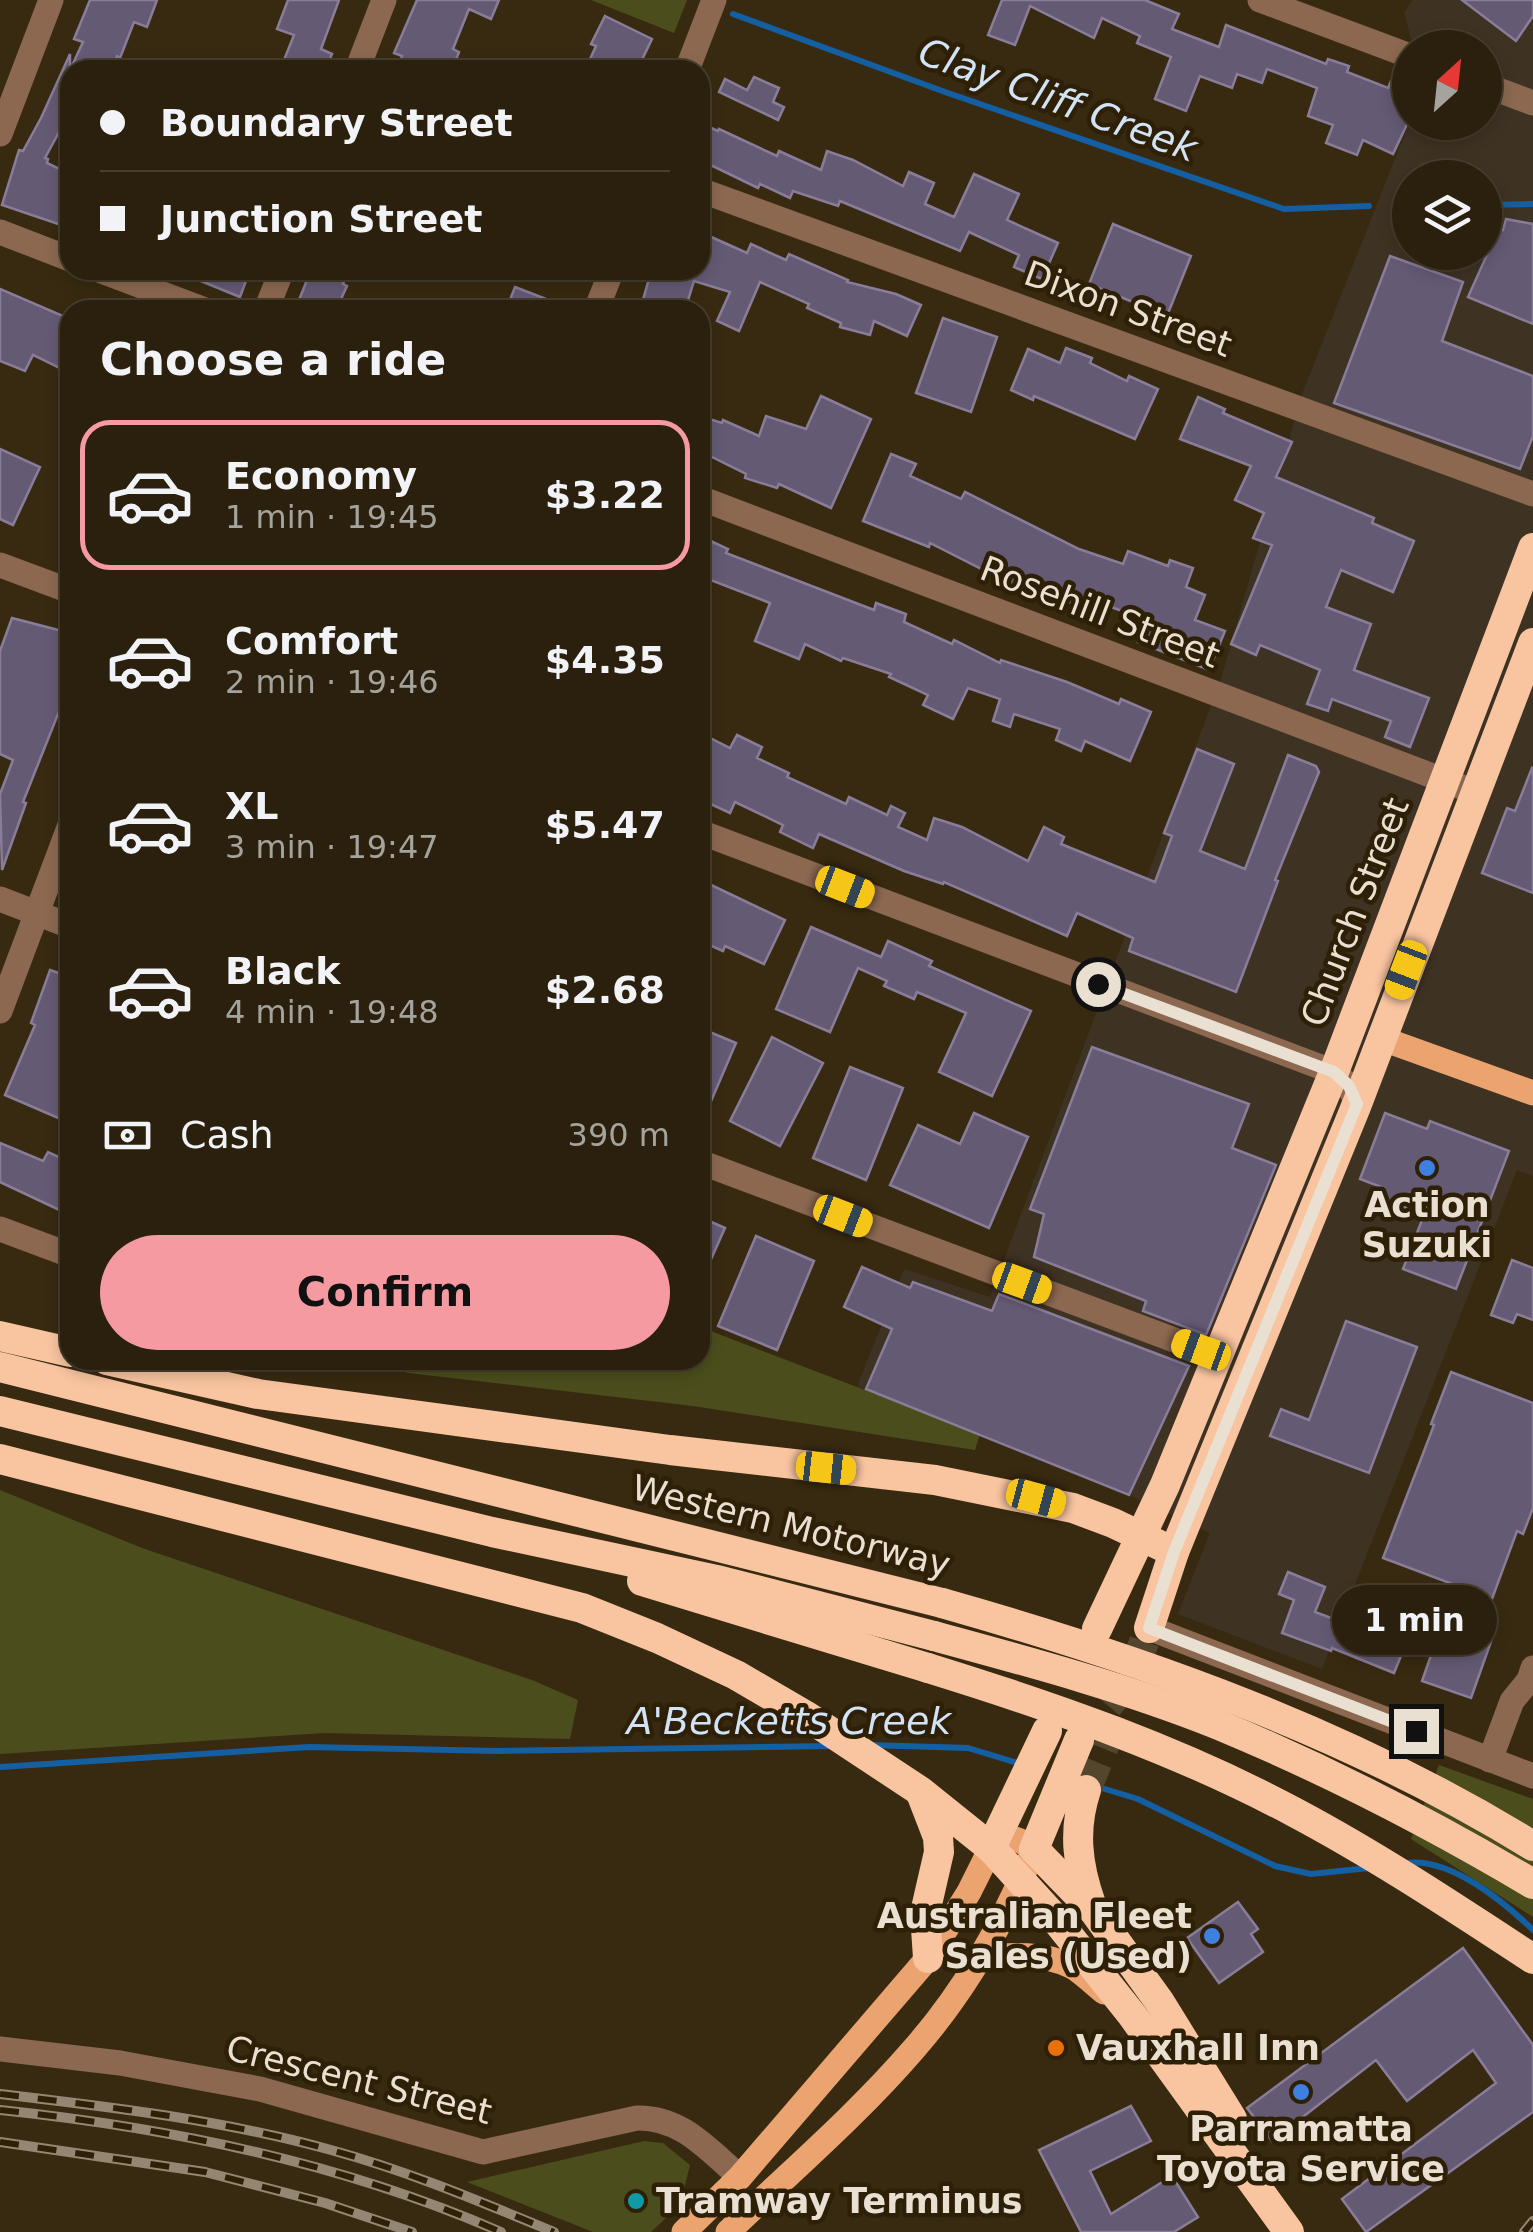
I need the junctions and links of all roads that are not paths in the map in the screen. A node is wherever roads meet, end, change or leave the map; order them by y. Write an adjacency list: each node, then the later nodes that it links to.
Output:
1 (51, 0): 10 (street)
2 (384, 0): 6 (street)
3 (714, 0): 7 (street)
4 (1260, 0): 5 (street)
5 (1392, 49)
6 (362, 60)
7 (691, 60)
8 (1502, 90): 9 (street)
9 (1533, 102)
10 (0, 134)
11 (710, 194): 16 (street, Dixon Street)
12 (0, 232): 13 (street)
13 (60, 255)
14 (126, 280): 15 (street)
15 (178, 300)
16 (1533, 494)
17 (710, 502): 22 (street, Rosehill Street)
18 (1533, 548): 22 (highway, Church Street)
19 (0, 565): 20 (street)
20 (60, 587)
21 (1533, 644): 23 (highway, Church Street)
22 (1445, 780): 23 (street, Rosehill Street); 30 (highway, Church Street)
23 (1475, 792): 31 (highway, Church Street)
24 (710, 836): 32 (street)
25 (60, 851): 27 (street)
26 (0, 899): 27 (street)
27 (36, 913): 28 (street); 29 (street)
28 (60, 922)
29 (0, 1012)
30 (1349, 1035): 31 (street); 32 (highway, Church Street)
31 (1380, 1038): 33 (main road); 34 (highway, Church Street)
32 (1323, 1068): 34 (street); 40 (highway, Church Street)
33 (1533, 1094)
34 (1357, 1104): 47 (highway, Church Street)
35 (710, 1166): 40 (street)
36 (0, 1228): 37 (street)
37 (60, 1251)
38 (0, 1336): 39 (highway)
39 (60, 1350)
40 (1217, 1356): 46 (highway, Church Street)
41 (0, 1367): 59 (highway, Western Motorway, bridge)
42 (151, 1370): 46 (highway)
43 (0, 1411): 45 (highway, Western Motorway)
44 (0, 1459): 55 (highway)
45 (492, 1532): 61 (highway, Western Motorway, bridge); 65 (highway, Western Motorway, bridge)
46 (1143, 1536): 47 (highway); 49 (highway, Church Street)
47 (1174, 1552): 48 (highway, Church Street)
48 (1149, 1628): 53 (street)
49 (1097, 1629)
50 (1533, 1668): 53 (street)
51 (1047, 1731): 57 (highway)
52 (1079, 1740): 58 (highway)
53 (1490, 1760): 54 (street)
54 (1533, 1776)
55 (920, 1790): 57 (highway); 64 (highway)
56 (1086, 1790): 62 (highway)
57 (998, 1833): 58 (main road); 60 (highway); 64 (main road)
58 (1039, 1837): 60 (main road); 62 (highway)
59 (1533, 1846)
60 (1021, 1881): 63 (main road); 66 (highway)
61 (1533, 1884)
62 (1094, 1912): 73 (highway)
63 (979, 1957): 66 (main road); 68 (main road)
64 (928, 1958): 69 (main road)
65 (1533, 1959)
66 (1132, 2015): 72 (highway)
67 (0, 2049): 69 (street, Crescent Street)
68 (853, 2114): 69 (main road); 71 (main road)
69 (740, 2176): 70 (main road)
70 (684, 2232)
71 (728, 2232)
72 (1289, 2232)
73 (1312, 2232)

